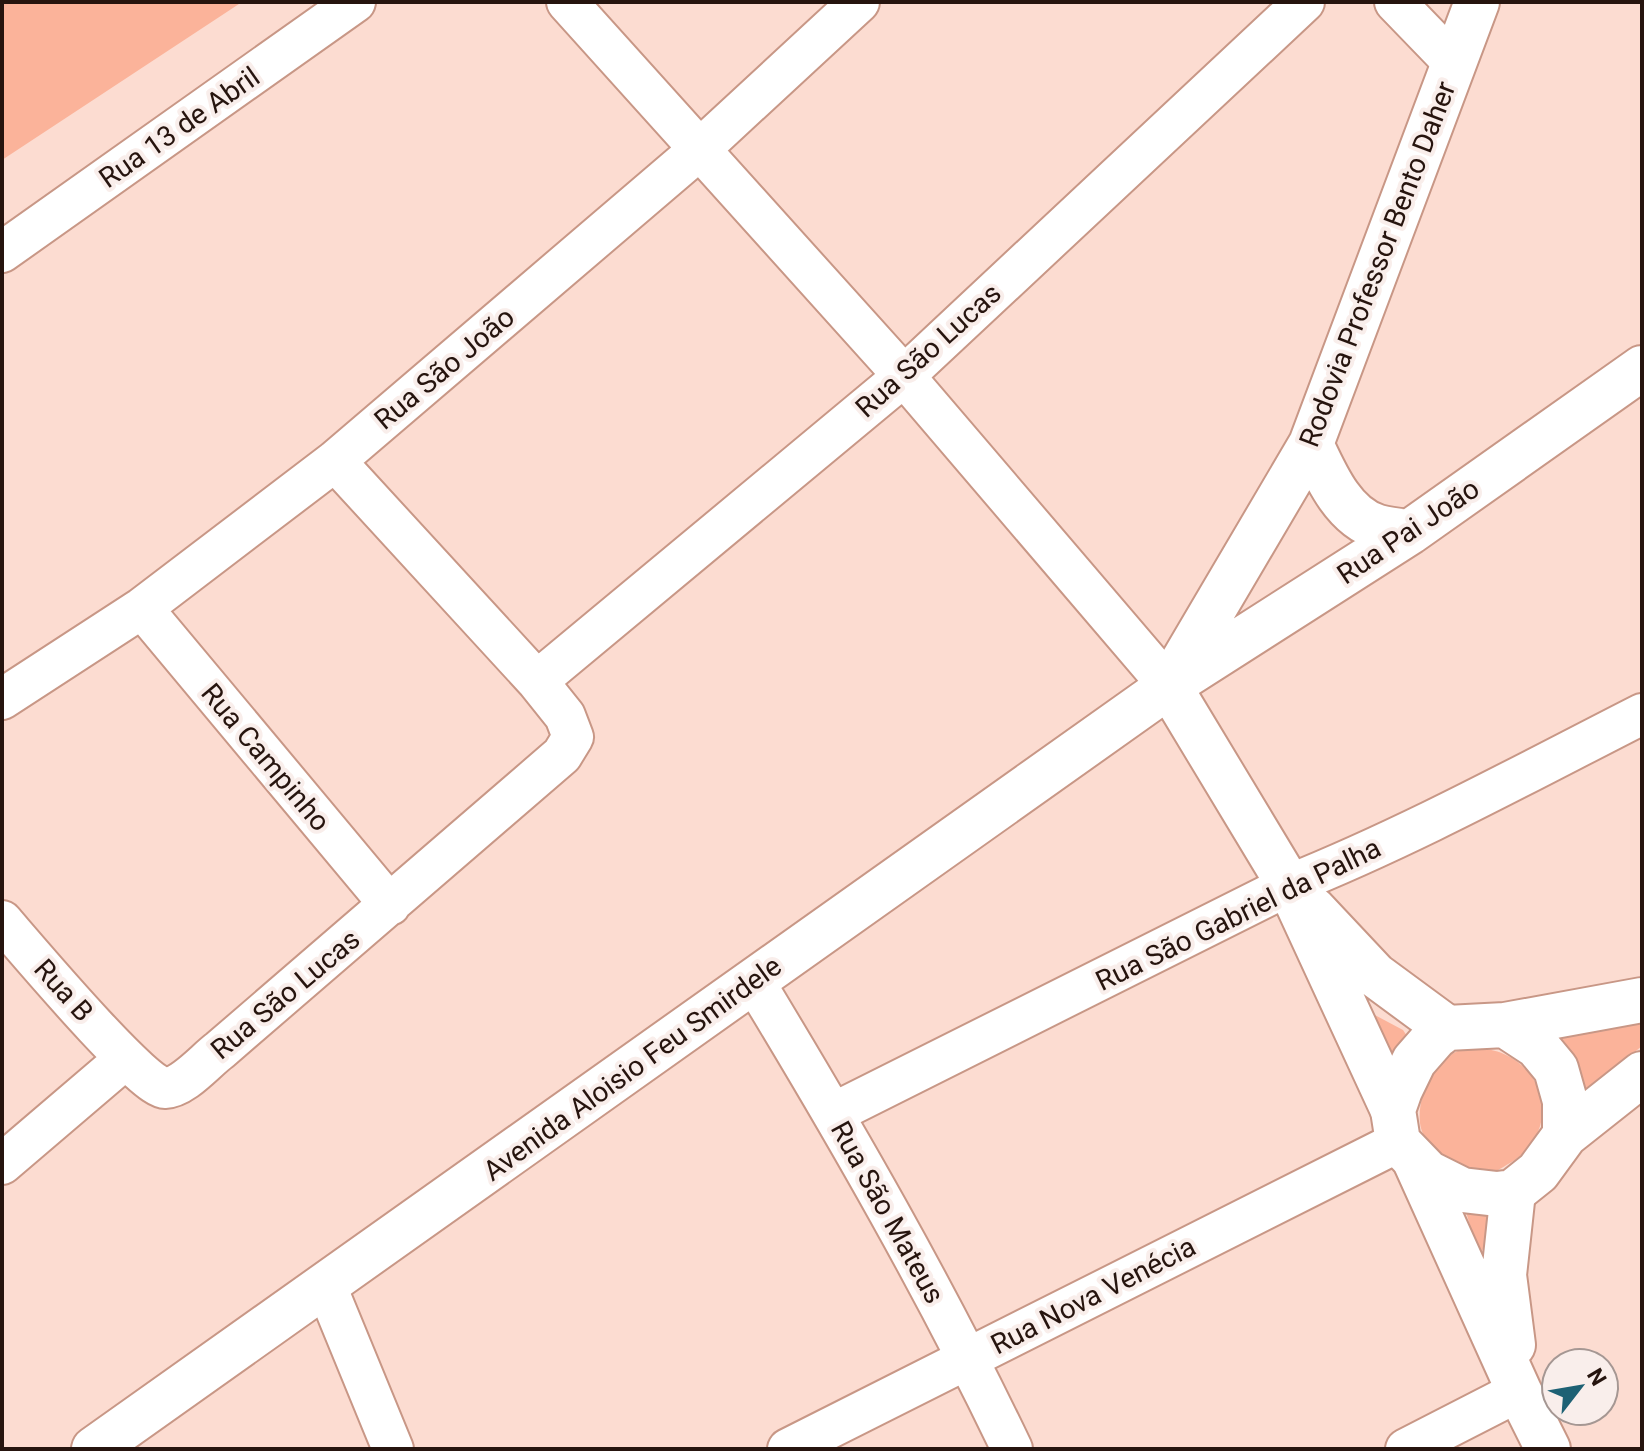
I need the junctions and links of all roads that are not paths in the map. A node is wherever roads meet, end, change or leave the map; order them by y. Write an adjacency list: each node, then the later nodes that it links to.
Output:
1 (355, 2): 9 (street, Rua 13 de Abril)
2 (567, 2): 8 (street)
3 (859, 2): 8 (street, Rua São João)
4 (1304, 2): 11 (street, Rua São Lucas)
5 (1395, 2): 7 (street)
6 (1477, 2): 7 (street, Rodovia Professor Bento Daher)
7 (1453, 62): 12 (street, Rodovia Professor Bento Daher)
8 (699, 150): 11 (street); 13 (street, Rua São João)
9 (2, 252)
10 (1642, 368): 14 (street, Rua Pai João)
11 (904, 376): 16 (street, Rua São Lucas); 17 (street)
12 (1311, 444): 14 (street); 17 (street, Rodovia Professor Bento Daher)
13 (335, 461): 15 (street, Rua São João); 16 (street)
14 (1410, 532): 17 (street, Rua Pai João)
15 (142, 608): 18 (street, Rua São João); 21 (street, Rua Campinho)
16 (537, 681): 21 (street, Rua São Lucas)
17 (1169, 686): 20 (street); 23 (street, Avenida Aloisio Feu Smirdele)
18 (2, 699)
19 (1642, 714): 20 (street, Rua São Gabriel da Palha)
20 (1289, 885): 26 (street); 29 (street, Rua São Gabriel da Palha); 31 (street)
21 (390, 905): 27 (street, Rua São Lucas)
22 (2, 921): 27 (street, Rua B)
23 (753, 980): 29 (street, Rua São Mateus); 34 (street, Avenida Aloisio Feu Smirdele)
24 (1642, 1000): 25 (street)
25 (1505, 1025): 26 (street); 30 (street)
26 (1447, 1028): 31 (street)
27 (125, 1059): 32 (street)
28 (1642, 1074): 30 (street)
29 (834, 1113): 35 (street, Rua São Mateus)
30 (1565, 1135): 33 (street)
31 (1402, 1138): 33 (street); 35 (street, Rua Nova Venécia); 36 (street)
32 (2, 1164)
33 (1513, 1192): 36 (street)
34 (326, 1286): 37 (street, Avenida Aloisio Feu Smirdele); 38 (street)
35 (968, 1357): 39 (street, Rua Nova Venécia); 40 (street, Rua São Mateus)
36 (1519, 1391): 41 (street); 42 (street)
37 (94, 1449)
38 (393, 1449)
39 (788, 1449)
40 (1012, 1449)
41 (1406, 1449)
42 (1548, 1449)

